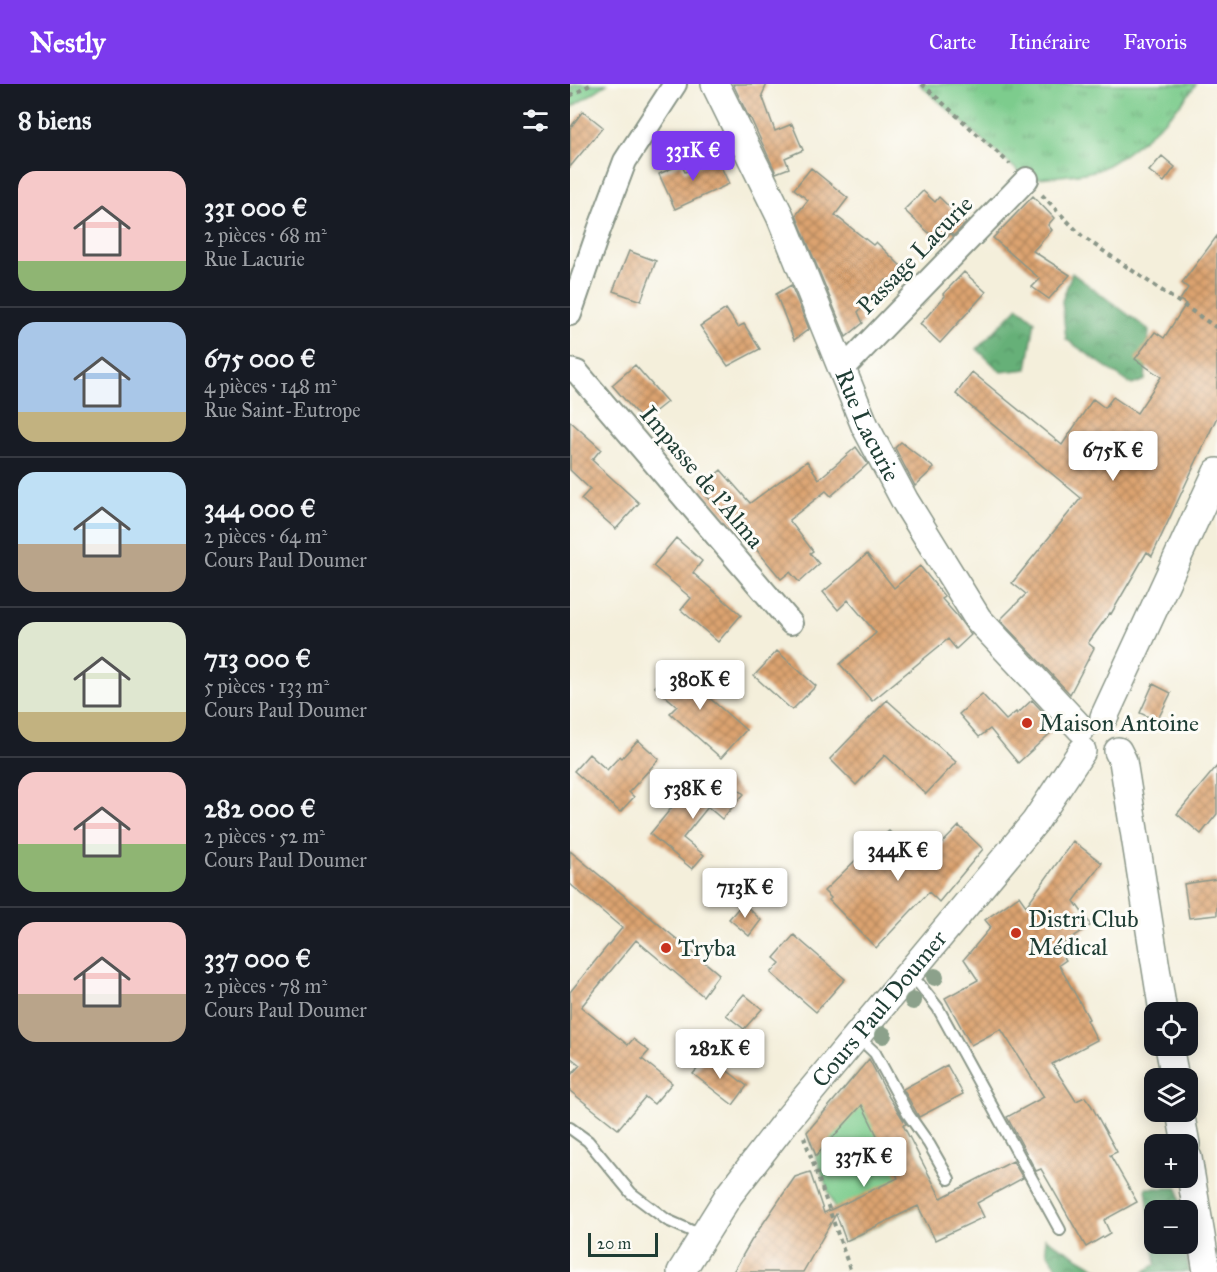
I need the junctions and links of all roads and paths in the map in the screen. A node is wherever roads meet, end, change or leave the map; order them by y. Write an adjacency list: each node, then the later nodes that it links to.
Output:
1 (592, 84): 5 (path)
2 (675, 84): 7 (street)
3 (715, 84): 9 (street, Rue Lacurie)
4 (922, 84): 6 (path)
5 (570, 96)
6 (1027, 179): 8 (path); 9 (street, Passage Lacurie)
7 (570, 314)
8 (1217, 328)
9 (843, 369): 13 (street, Rue Lacurie)
10 (570, 370): 12 (street, Impasse de l'Alma)
11 (1217, 472): 13 (street, Cours Paul Doumer)
12 (791, 623)
13 (1089, 732): 14 (street); 14 (street); 15 (street, Cours Paul Doumer)
14 (1118, 751): 16 (street)
15 (908, 975): 17 (street, Cours Paul Doumer); 22 (lane)
16 (1162, 1002)
17 (857, 1036): 18 (street, Cours Paul Doumer); 20 (lane)
18 (795, 1111): 23 (street, Cours Paul Doumer); 25 (path)
19 (570, 1128): 23 (lane)
20 (949, 1179)
21 (1193, 1188): 26 (street)
22 (1060, 1230)
23 (703, 1236): 24 (street, Cours Paul Doumer)
24 (681, 1272)
25 (851, 1272)
26 (1207, 1272)

